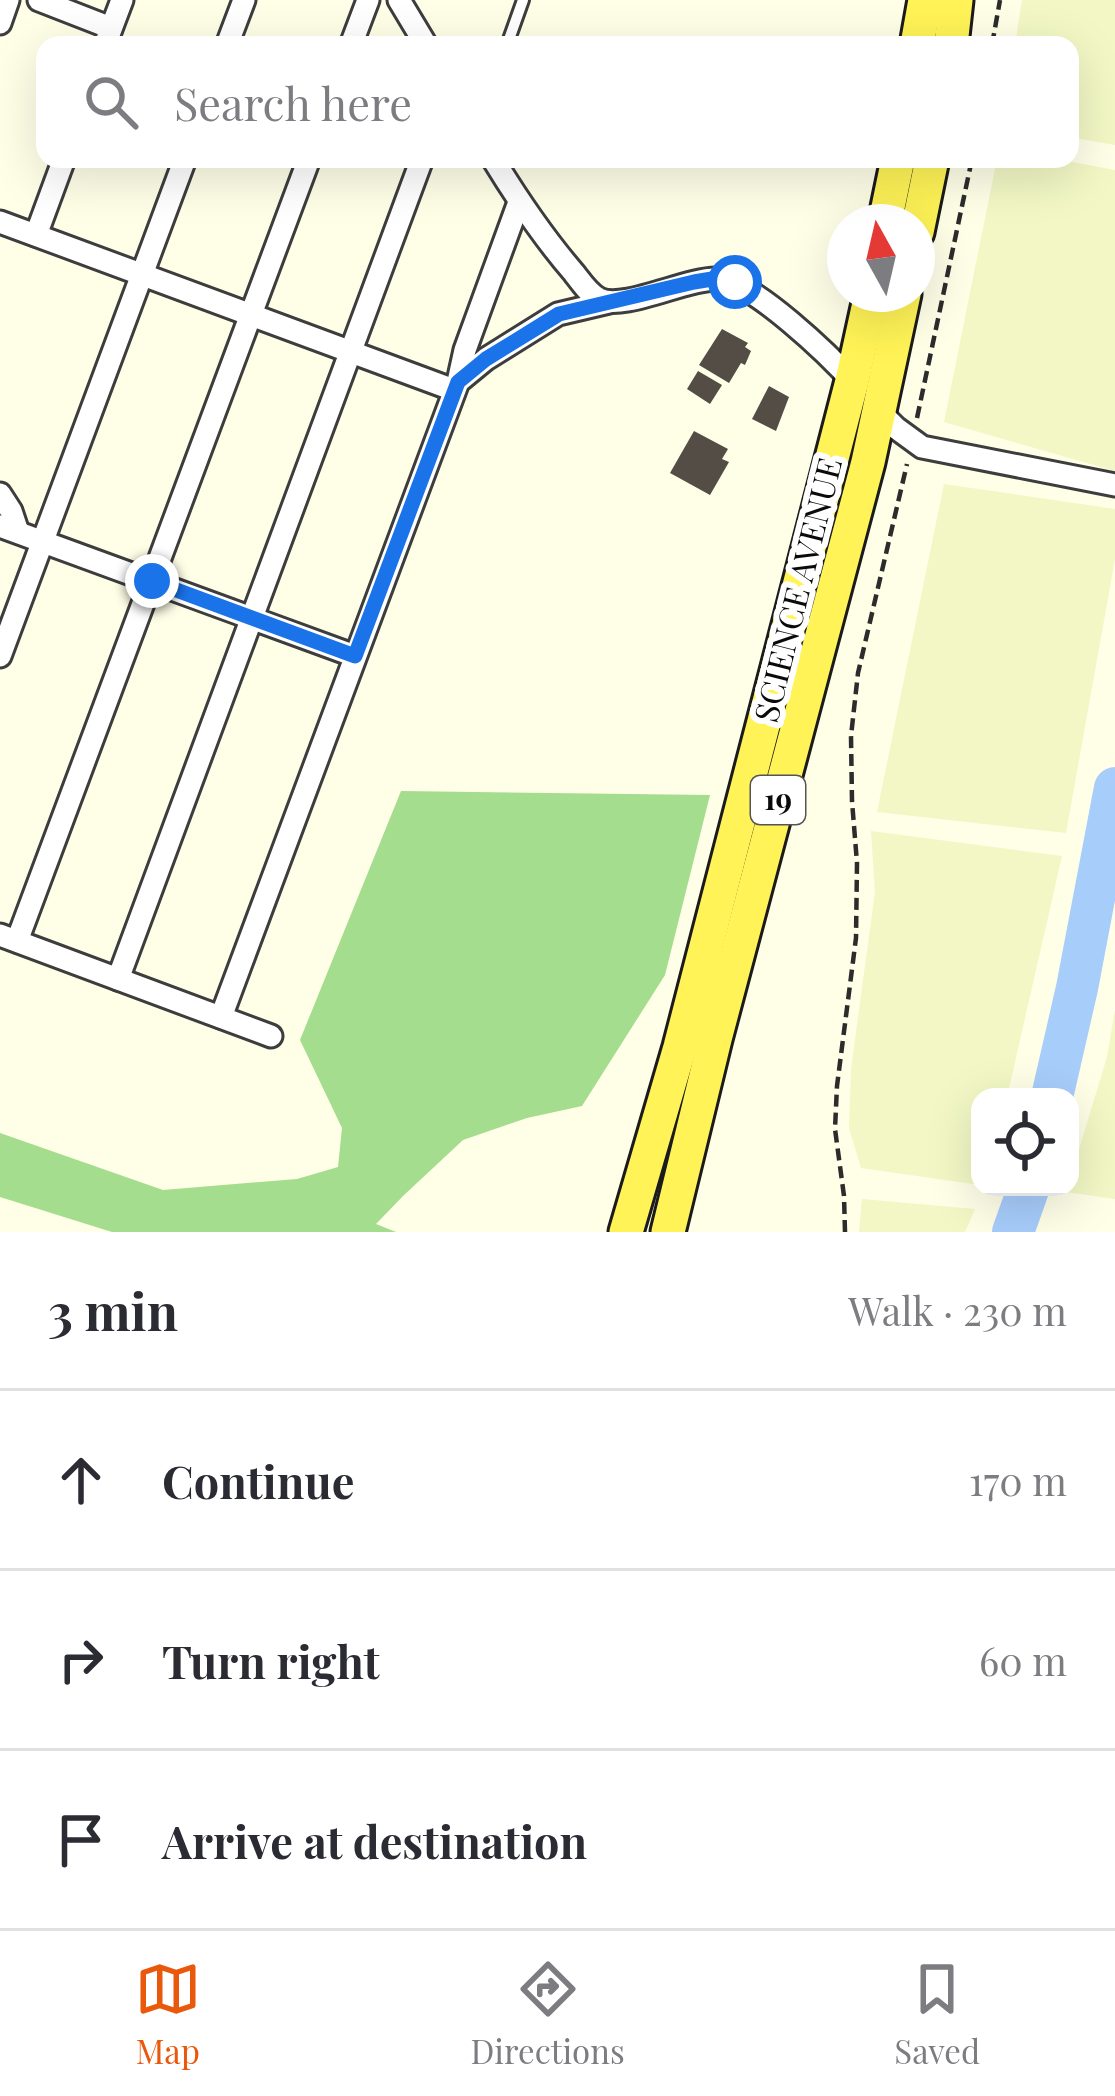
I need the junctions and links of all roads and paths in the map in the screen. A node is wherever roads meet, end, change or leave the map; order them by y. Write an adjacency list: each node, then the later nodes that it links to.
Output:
1 (8, 0): 11 (street)
2 (39, 0): 12 (street)
3 (122, 0): 12 (street)
4 (244, 0): 13 (street)
5 (368, 0): 14 (street)
6 (399, 0): 15 (street)
7 (523, 0): 16 (lane)
8 (925, 0): 17 (main road)
9 (956, 0): 18 (main road)
10 (1000, 0): 19 (path)
11 (0, 23)
12 (108, 36)
13 (230, 36)
14 (354, 36)
15 (421, 36)
16 (510, 36)
17 (919, 36)
18 (952, 36)
19 (994, 36)
20 (61, 168): 32 (street)
21 (182, 168): 33 (street)
22 (306, 168): 37 (street)
23 (419, 168): 38 (street)
24 (499, 168): 28 (street)
25 (896, 168): 29 (main road)
26 (930, 168): 30 (main road)
27 (970, 168): 42 (path)
28 (519, 202): 34 (street); 40 (street)
29 (889, 204)
30 (923, 204)
31 (0, 221): 32 (street)
32 (36, 235): 33 (street)
33 (142, 274): 37 (street); 46 (street)
34 (609, 302): 39 (street); 40 (street)
35 (867, 312): 39 (main road, SCIENCE AVENUE / 19)
36 (900, 312): 41 (main road, SCIENCE AVENUE / 19)
37 (251, 314): 38 (street); 47 (street)
38 (351, 351): 40 (street); 48 (street)
39 (852, 381): 41 (street); 55 (main road, SCIENCE AVENUE / 19)
40 (456, 386): 50 (street)
41 (880, 411): 42 (street); 56 (main road, SCIENCE AVENUE / 19)
42 (913, 441): 43 (street); 57 (path)
43 (1115, 485)
44 (0, 494): 45 (street)
45 (9, 529): 46 (street)
46 (43, 542): 47 (street); 49 (street)
47 (152, 581): 48 (street); 51 (street)
48 (252, 618): 50 (street); 52 (street)
49 (0, 656)
50 (355, 656): 53 (street)
51 (9, 938): 52 (street)
52 (118, 979): 53 (street)
53 (221, 1017): 54 (street)
54 (271, 1036)
55 (626, 1232)
56 (668, 1232)
57 (845, 1232)

